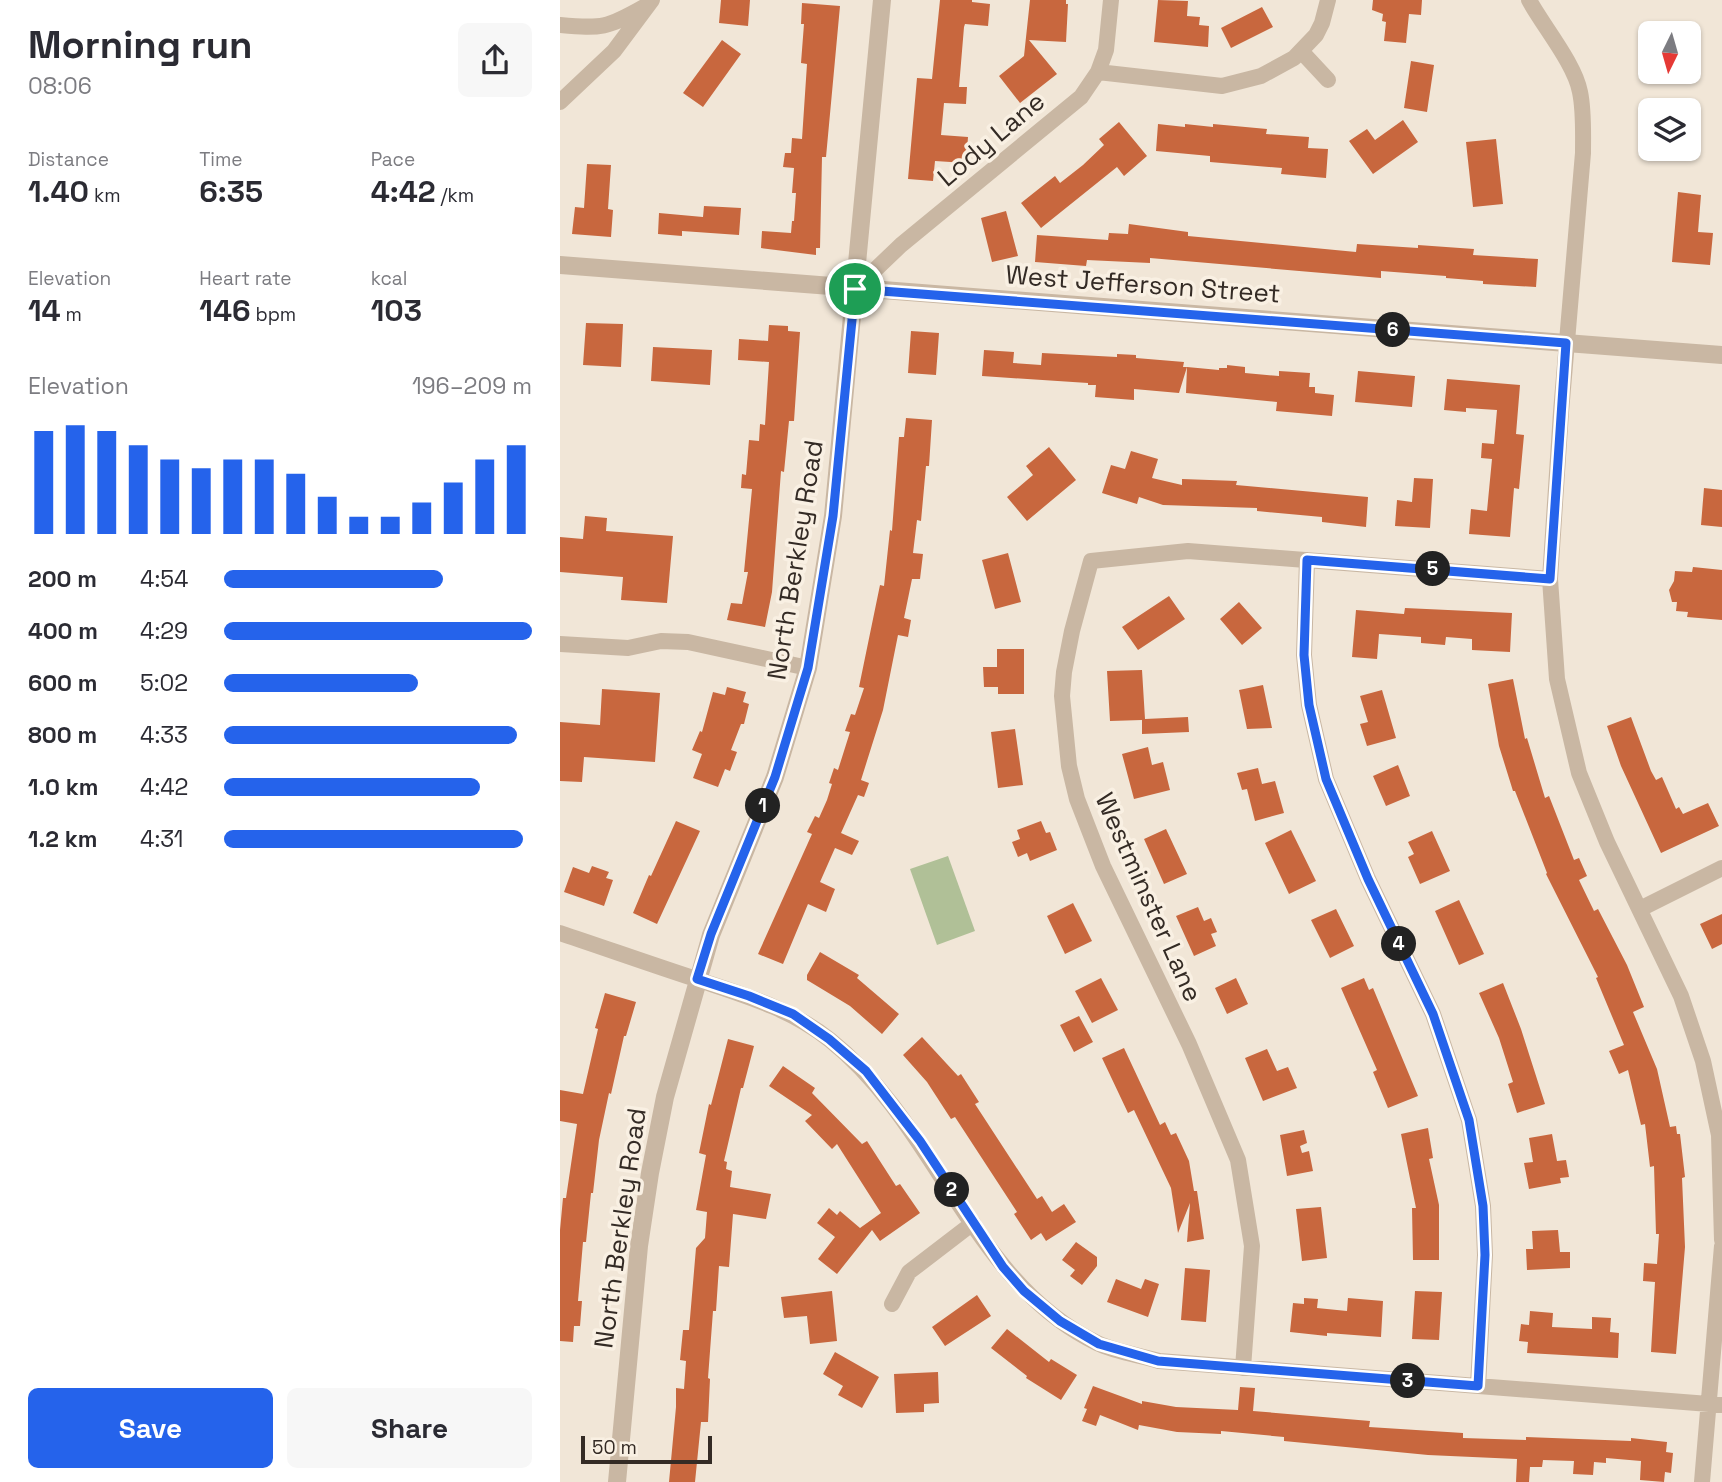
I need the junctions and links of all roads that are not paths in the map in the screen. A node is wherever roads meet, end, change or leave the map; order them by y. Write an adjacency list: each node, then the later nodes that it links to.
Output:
1 (882, 0): 12 (street, North Berkley Road)
2 (1111, 0): 8 (street, Lody Lane)
3 (1328, 0): 7 (street)
4 (1529, 0): 13 (street)
5 (651, 2): 6 (street); 10 (street)
6 (560, 25)
7 (1301, 51): 8 (street); 9 (street)
8 (1098, 72): 12 (street, Lody Lane)
9 (1328, 80)
10 (560, 102)
11 (560, 265): 12 (street, West Jefferson Street)
12 (855, 289): 13 (street, West Jefferson Street); 18 (street, North Berkley Road)
13 (1566, 343): 14 (street, West Jefferson Street); 16 (street)
14 (1722, 355)
15 (1307, 560): 16 (street, Westminster Lane); 26 (street, Westminster Lane); 27 (street)
16 (1550, 579): 20 (street)
17 (560, 643): 18 (street)
18 (808, 668): 22 (street, North Berkley Road)
19 (1722, 868): 20 (street)
20 (1640, 909): 24 (street)
21 (560, 933): 22 (street)
22 (697, 979): 23 (street); 29 (street, North Berkley Road)
23 (973, 1223): 25 (street); 26 (street)
24 (1722, 1243): 28 (street)
25 (892, 1304)
26 (1243, 1368): 27 (street)
27 (1478, 1386): 28 (street)
28 (1715, 1405): 30 (street)
29 (617, 1482)
30 (1702, 1482)

